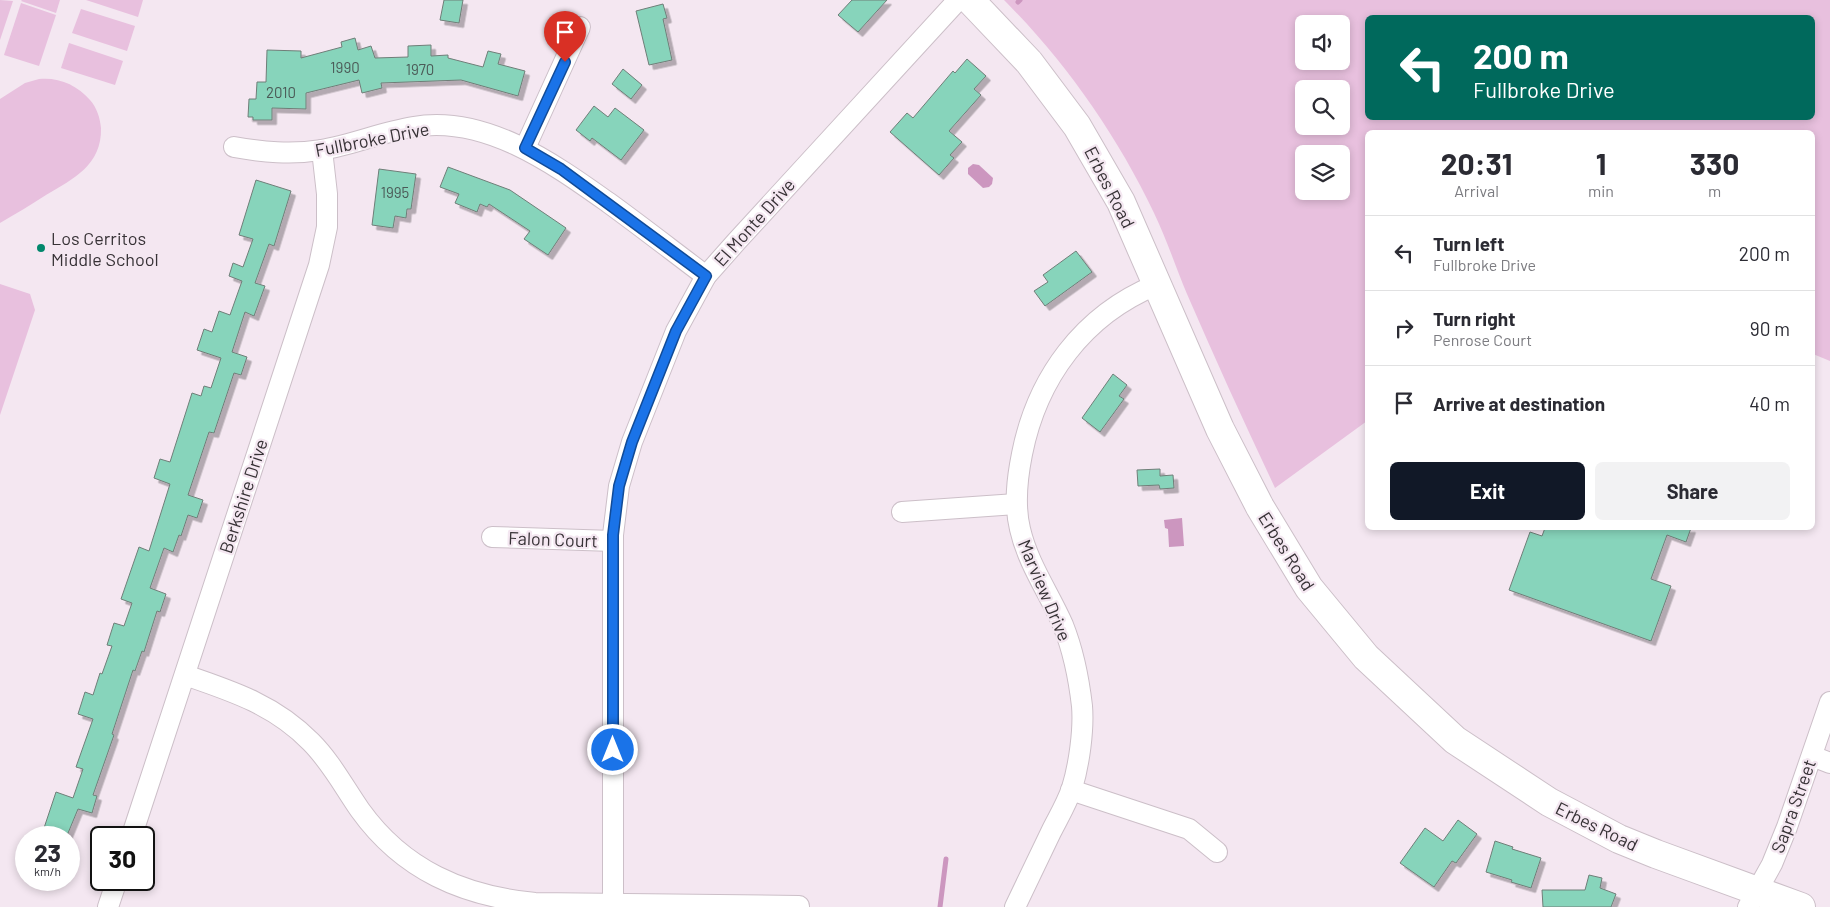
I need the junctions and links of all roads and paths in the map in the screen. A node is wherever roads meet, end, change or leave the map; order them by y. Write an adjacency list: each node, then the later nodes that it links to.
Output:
1 (958, 0): 7 (street, El Monte Drive)
2 (970, 0): 8 (main road, Erbes Road)
3 (580, 27): 5 (street)
4 (234, 147): 6 (street, Fullbroke Drive)
5 (525, 148): 6 (street, Fullbroke Drive); 7 (street, Fullbroke Drive)
6 (322, 150): 13 (street, Berkshire Drive)
7 (706, 276): 12 (street, El Monte Drive)
8 (1156, 285): 9 (street, Marview Drive); 20 (main road, Erbes Road)
9 (1016, 504): 10 (street); 16 (street, Marview Drive)
10 (902, 512)
11 (492, 536): 12 (street, Falon Court)
12 (613, 541): 21 (street, El Monte Drive)
13 (185, 675): 17 (street, Berkshire Drive); 21 (street)
14 (1830, 702): 15 (street, Sapra Street)
15 (1821, 759): 20 (street, Sapra Street)
16 (1071, 790): 18 (street); 24 (street, Marview Drive)
17 (135, 826)
18 (1217, 852)
19 (113, 891): 23 (street)
20 (1753, 899): 25 (main road, Erbes Road)
21 (613, 905): 22 (street)
22 (799, 906)
23 (108, 907)
24 (1015, 907)
25 (1801, 907)

